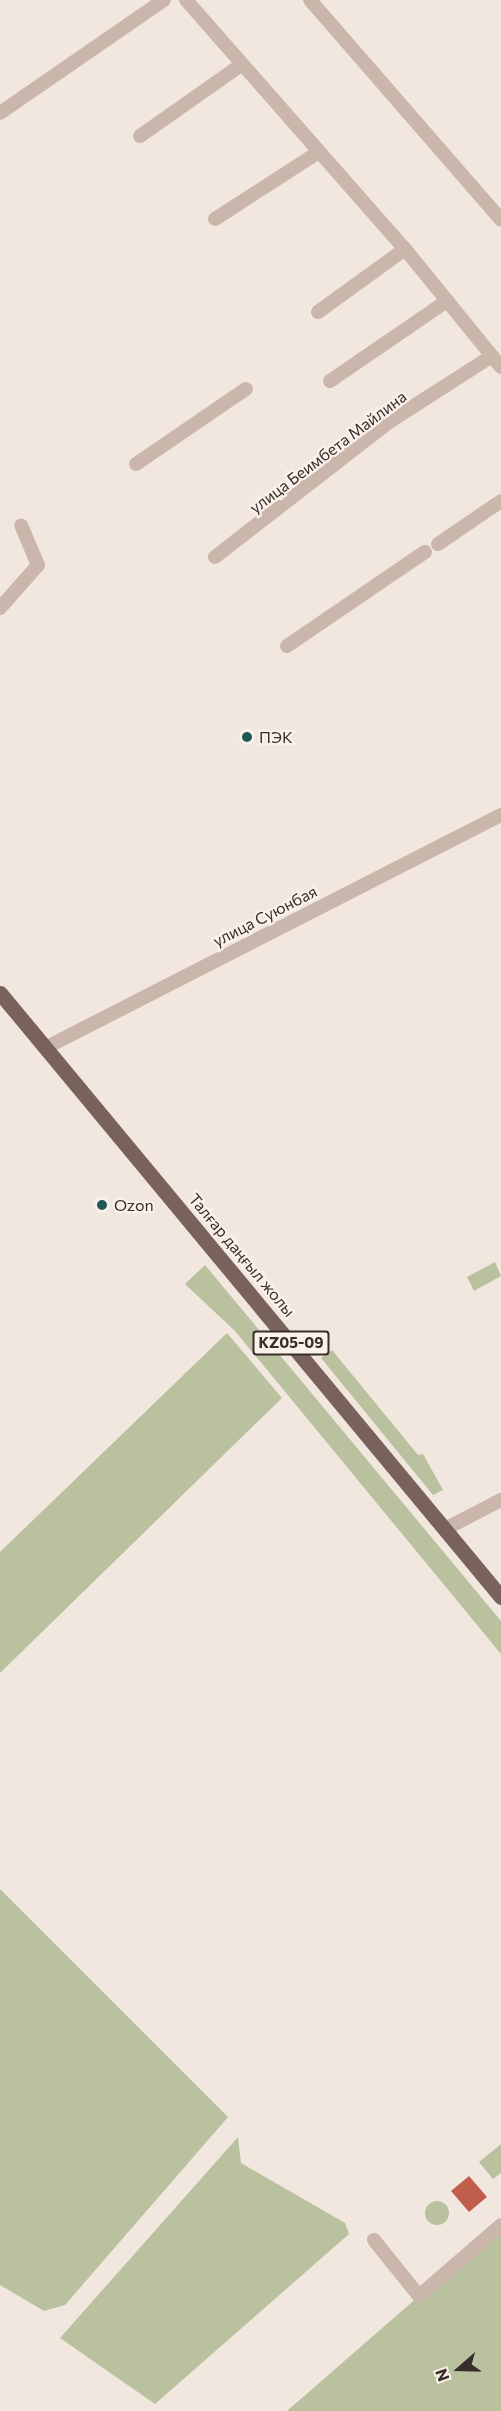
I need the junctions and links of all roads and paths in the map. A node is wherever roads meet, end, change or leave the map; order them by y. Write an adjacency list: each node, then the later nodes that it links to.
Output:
1 (164, 0): 5 (street)
2 (186, 0): 4 (street)
3 (310, 0): 9 (street)
4 (242, 65): 6 (street); 7 (street)
5 (0, 113)
6 (140, 136)
7 (317, 153): 8 (street); 10 (street)
8 (214, 219)
9 (501, 220)
10 (405, 249): 11 (street); 12 (street)
11 (447, 301): 13 (street); 14 (street)
12 (318, 312)
13 (497, 362): 21 (street, улица Беимбета Майлина)
14 (330, 381)
15 (246, 389): 16 (street)
16 (136, 464)
17 (501, 501): 19 (street)
18 (21, 525): 22 (street)
19 (438, 544)
20 (425, 552): 23 (street)
21 (216, 557)
22 (0, 608)
23 (287, 646)
24 (501, 815): 26 (street, улица Суюнбая)
25 (1, 996): 26 (main road, Талғар даңғыл жолы / KZ05-09)
26 (45, 1048): 28 (main road, Талғар даңғыл жолы / KZ05-09)
27 (501, 1500): 28 (street)
28 (445, 1529): 29 (main road, Талғар даңғыл жолы / KZ05-09)
29 (501, 1597)
30 (501, 2225): 31 (street)
31 (374, 2240)

